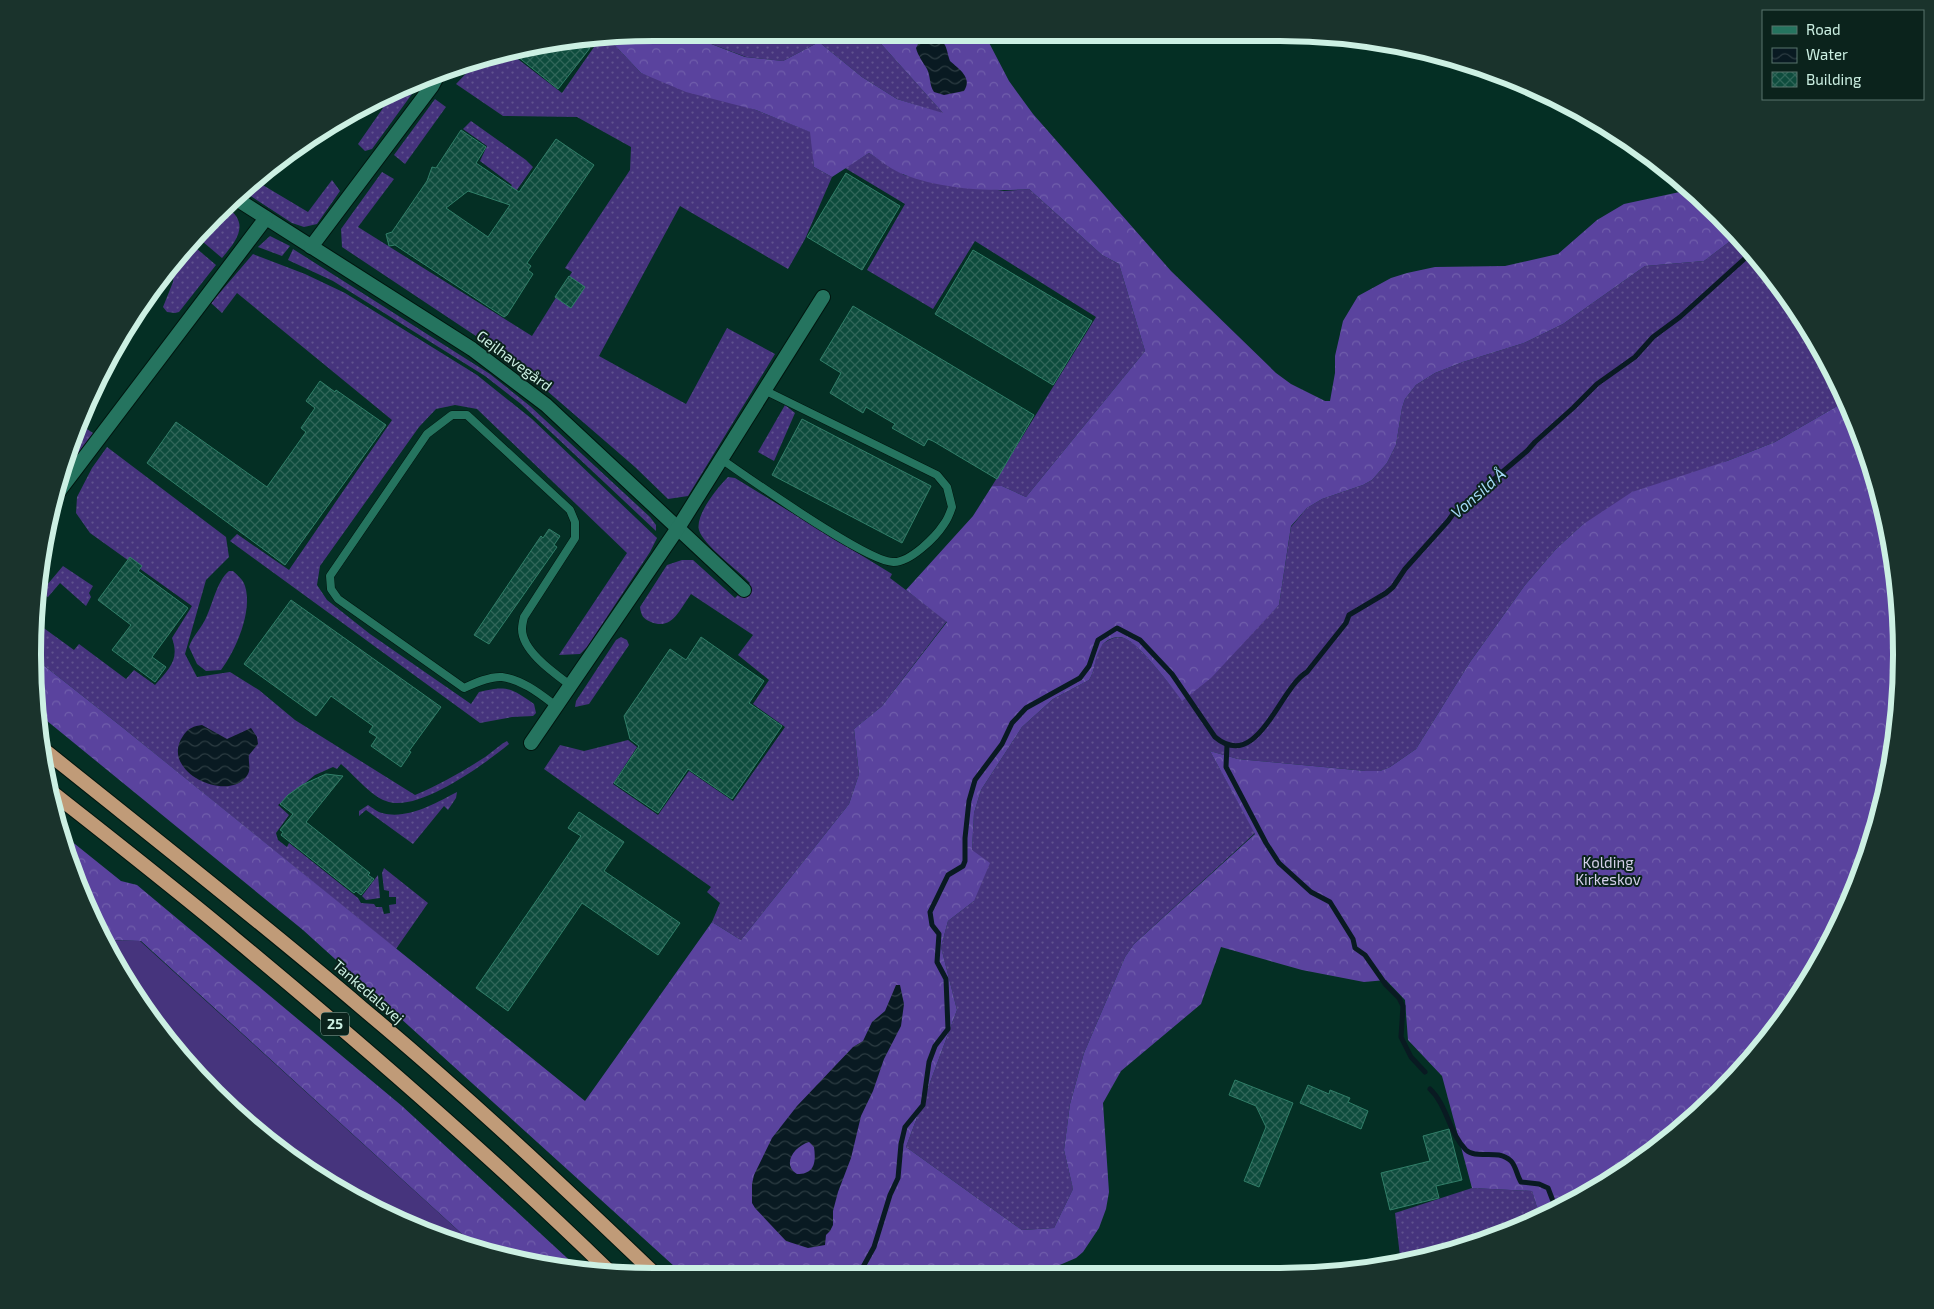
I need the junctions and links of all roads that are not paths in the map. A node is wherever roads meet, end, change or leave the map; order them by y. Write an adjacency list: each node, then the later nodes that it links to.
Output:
1 (434, 83): 4 (street)
2 (241, 202): 3 (street, Gejlhavegård)
3 (266, 218): 4 (street, Gejlhavegård); 8 (street)
4 (312, 247): 9 (street, Gejlhavegård)
5 (823, 298): 6 (street)
6 (764, 390): 7 (street); 7 (lane)
7 (721, 459): 9 (street)
8 (67, 481)
9 (678, 528): 10 (street, Gejlhavegård); 11 (street)
10 (744, 590)
11 (570, 685): 12 (street); 12 (lane)
12 (556, 706): 13 (street)
13 (531, 743)
14 (49, 754): 17 (highway, Tankedalsvej / 25)
15 (58, 797): 16 (highway, 25)
16 (603, 1265)
17 (648, 1268)

